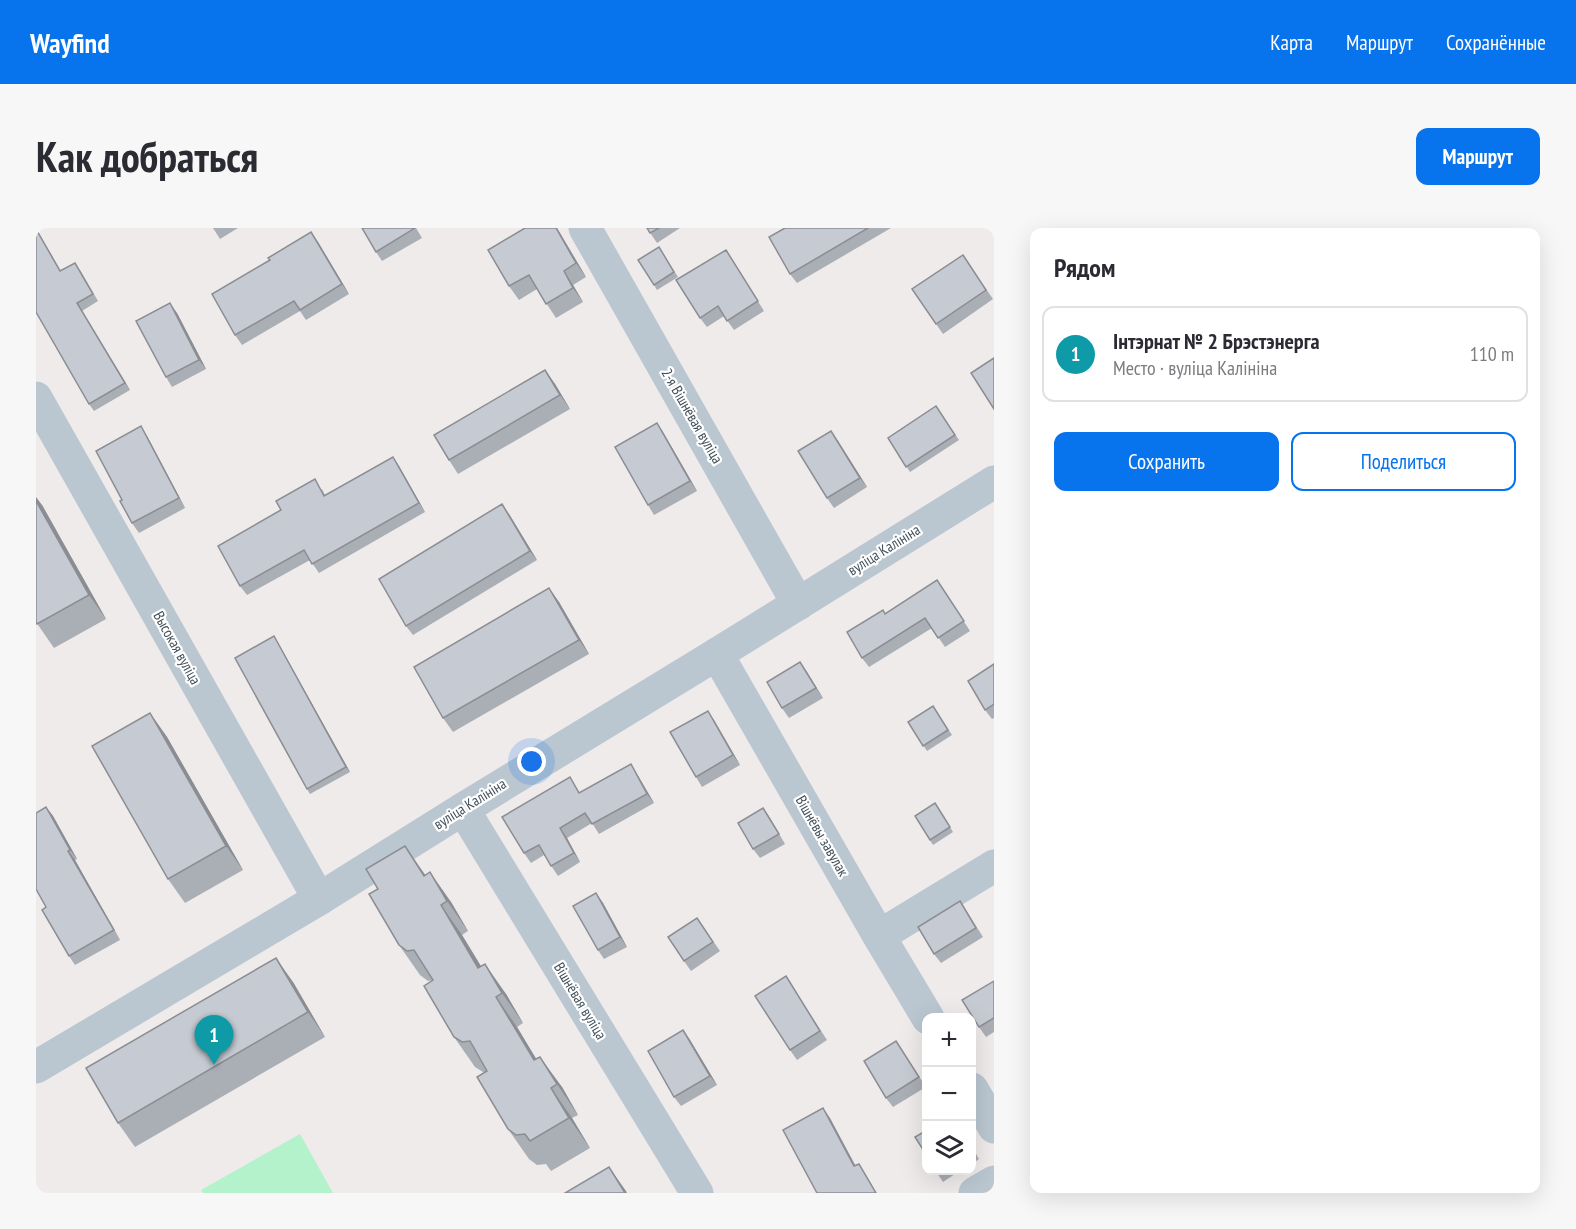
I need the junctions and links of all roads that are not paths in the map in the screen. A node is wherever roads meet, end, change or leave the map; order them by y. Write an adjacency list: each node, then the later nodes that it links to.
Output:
1 (585, 228): 4 (street, 2-я Вішнёвая вуліца)
2 (36, 398): 8 (street, Высокая вуліца)
3 (994, 482): 4 (street, вуліца Калініна)
4 (798, 603): 5 (street, вуліца Калініна)
5 (717, 654): 6 (street, вуліца Калініна); 9 (street, Вішнёвы завулак)
6 (463, 809): 8 (street, вуліца Калініна); 15 (street, Вішнёвая вуліца)
7 (994, 866): 9 (street)
8 (319, 899): 11 (street, вуліца Калініна)
9 (879, 936): 10 (street, Вішнёвы завулак)
10 (926, 1013)
11 (36, 1067)
12 (976, 1096): 13 (street)
13 (994, 1127)
14 (994, 1182): 16 (street)
15 (697, 1193)
16 (975, 1193)

